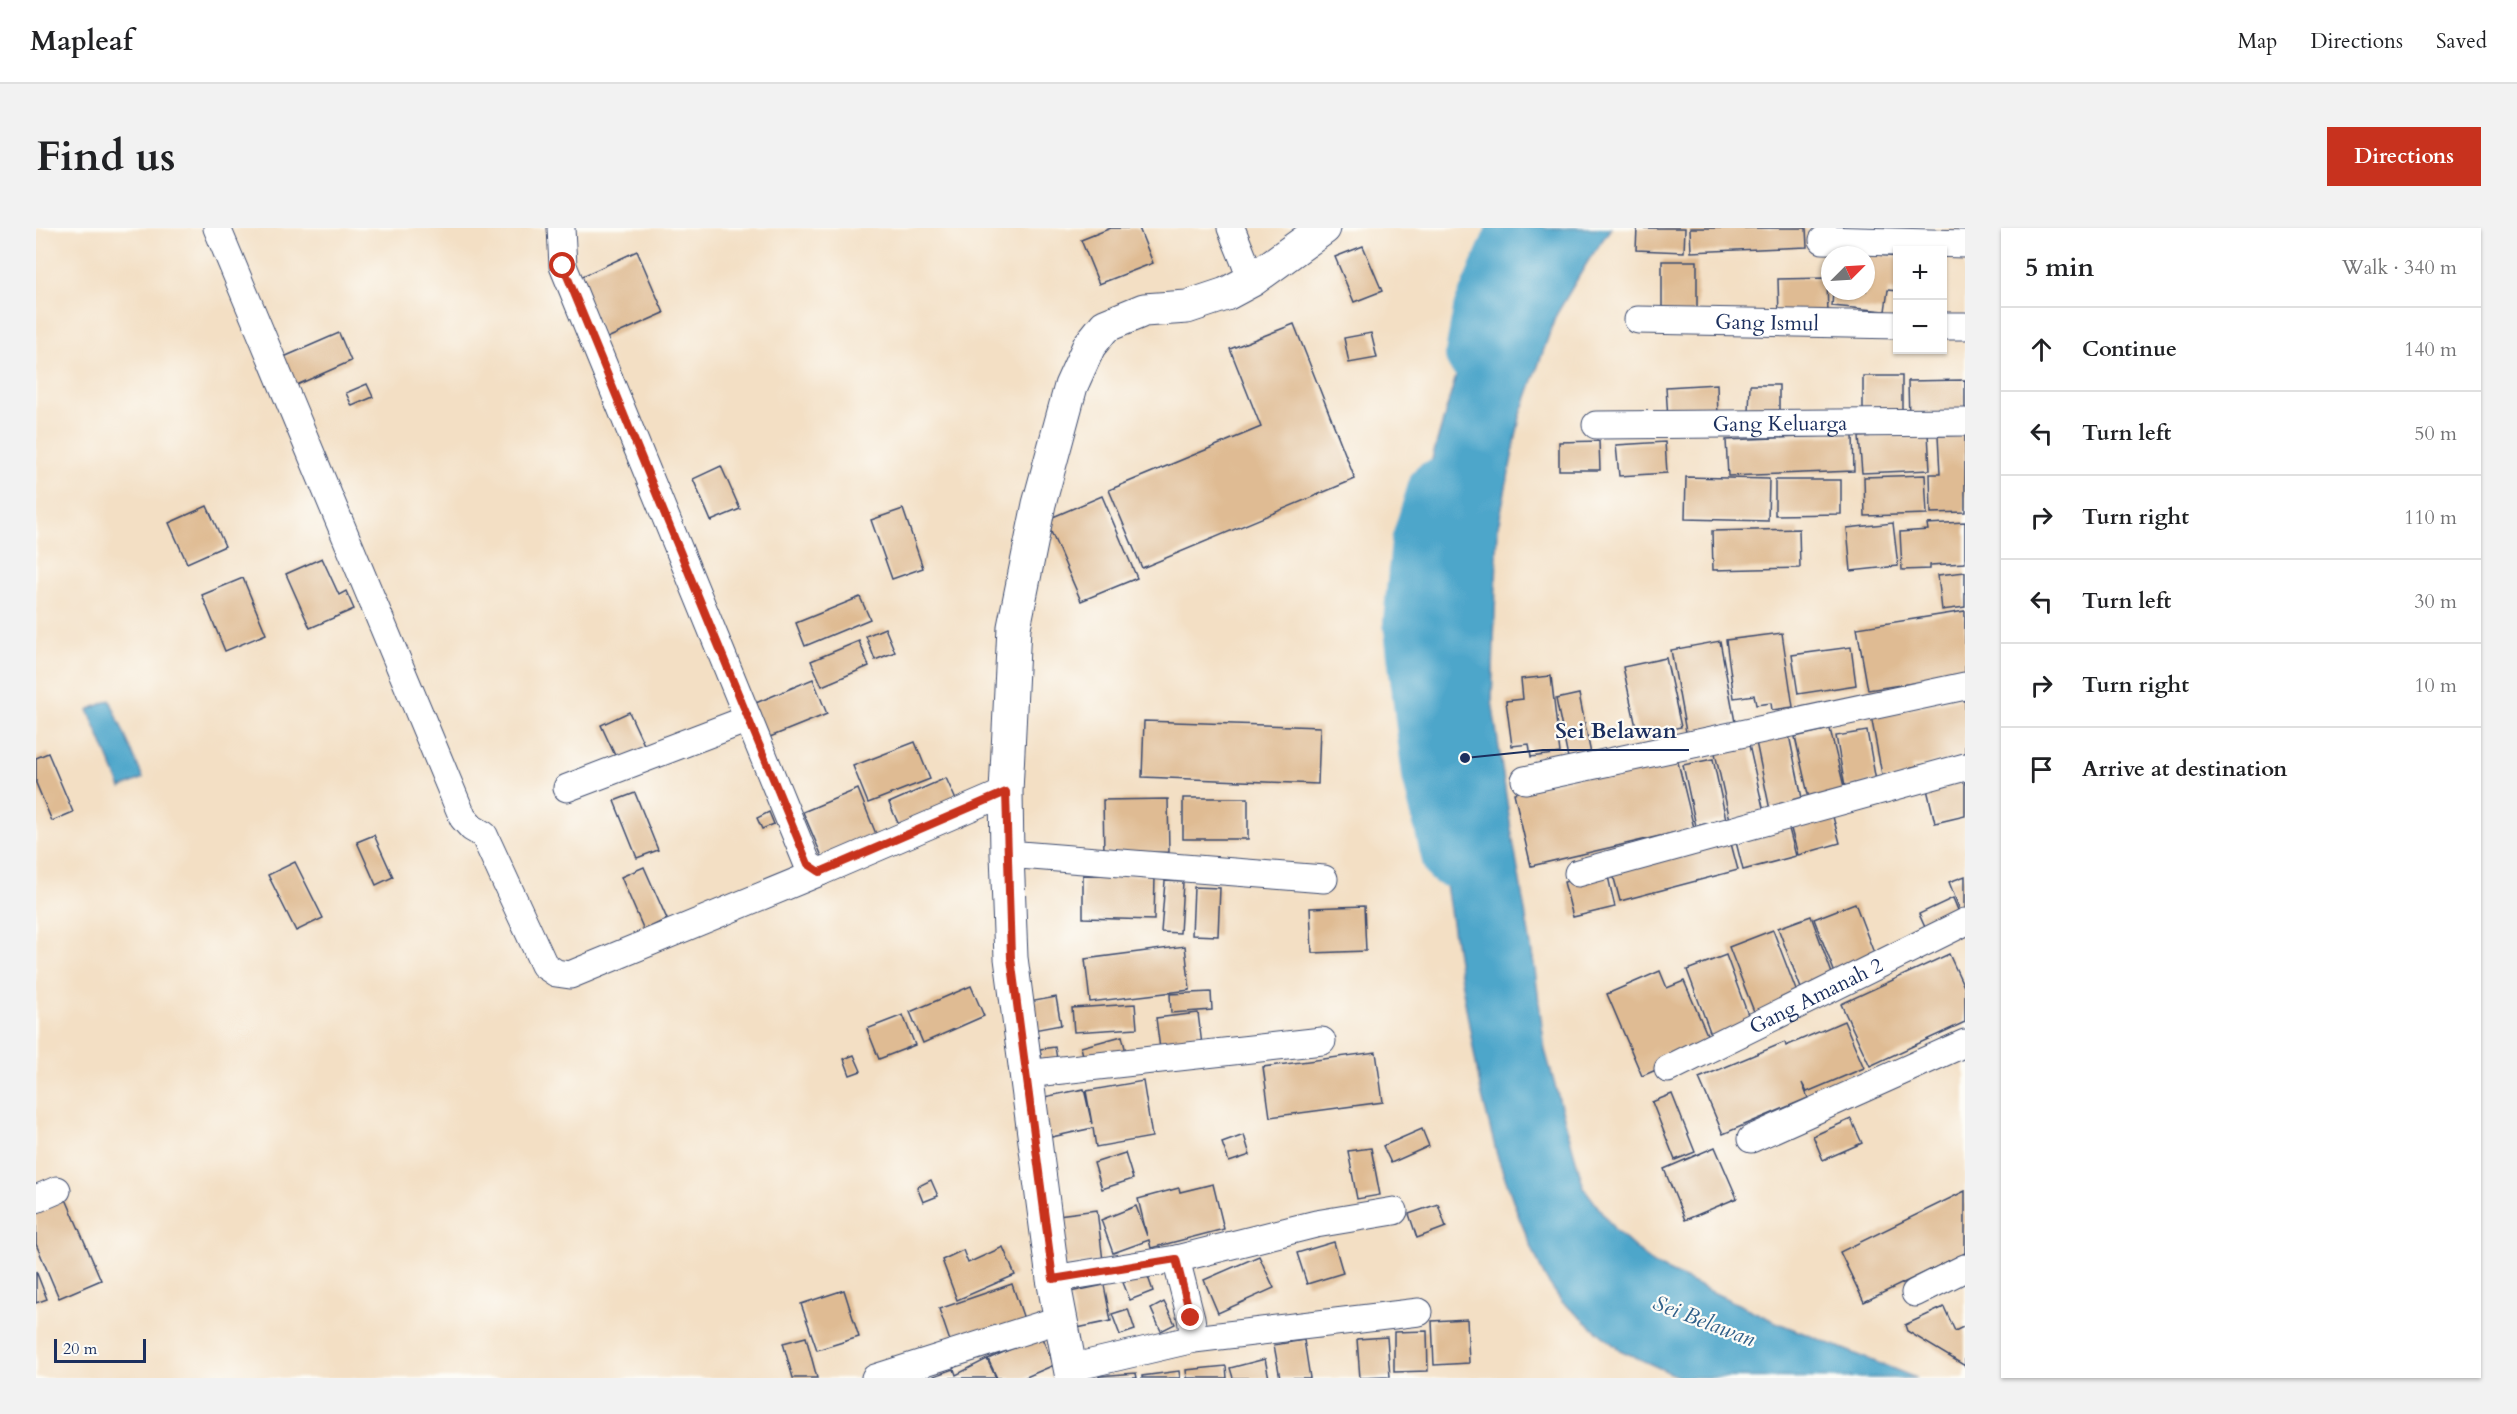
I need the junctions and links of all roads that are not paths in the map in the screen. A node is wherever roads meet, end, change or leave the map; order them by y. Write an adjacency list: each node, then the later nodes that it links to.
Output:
1 (217, 228): 21 (street)
2 (561, 228): 15 (street)
3 (1231, 228): 7 (street)
4 (1323, 228): 7 (street)
5 (1823, 240): 6 (street)
6 (1965, 244)
7 (1252, 280): 19 (street)
8 (1638, 320): 9 (street, Gang Ismul)
9 (1893, 325)
10 (1947, 326): 11 (street)
11 (1965, 326)
12 (1965, 422): 13 (street, Gang Keluarga)
13 (1596, 425)
14 (1965, 686): 17 (street)
15 (748, 719): 18 (street); 21 (street)
16 (1965, 767): 22 (street)
17 (1525, 780)
18 (567, 788)
19 (1006, 792): 20 (street); 21 (street)
20 (1007, 854): 23 (street); 28 (street)
21 (820, 872)
22 (1578, 873)
23 (1324, 879)
24 (1965, 922): 27 (street, Gang Amanah 2)
25 (1322, 1041): 28 (street)
26 (1965, 1043): 29 (street)
27 (1668, 1069)
28 (1026, 1074): 33 (street)
29 (1751, 1139)
30 (1394, 1211): 31 (street)
31 (1176, 1259): 33 (street); 37 (street)
32 (1965, 1268): 34 (street)
33 (1053, 1279): 36 (street)
34 (1915, 1293)
35 (1419, 1312): 37 (street)
36 (1061, 1319): 38 (street); 39 (street)
37 (1194, 1339): 38 (street)
38 (1071, 1373)
39 (875, 1378)

